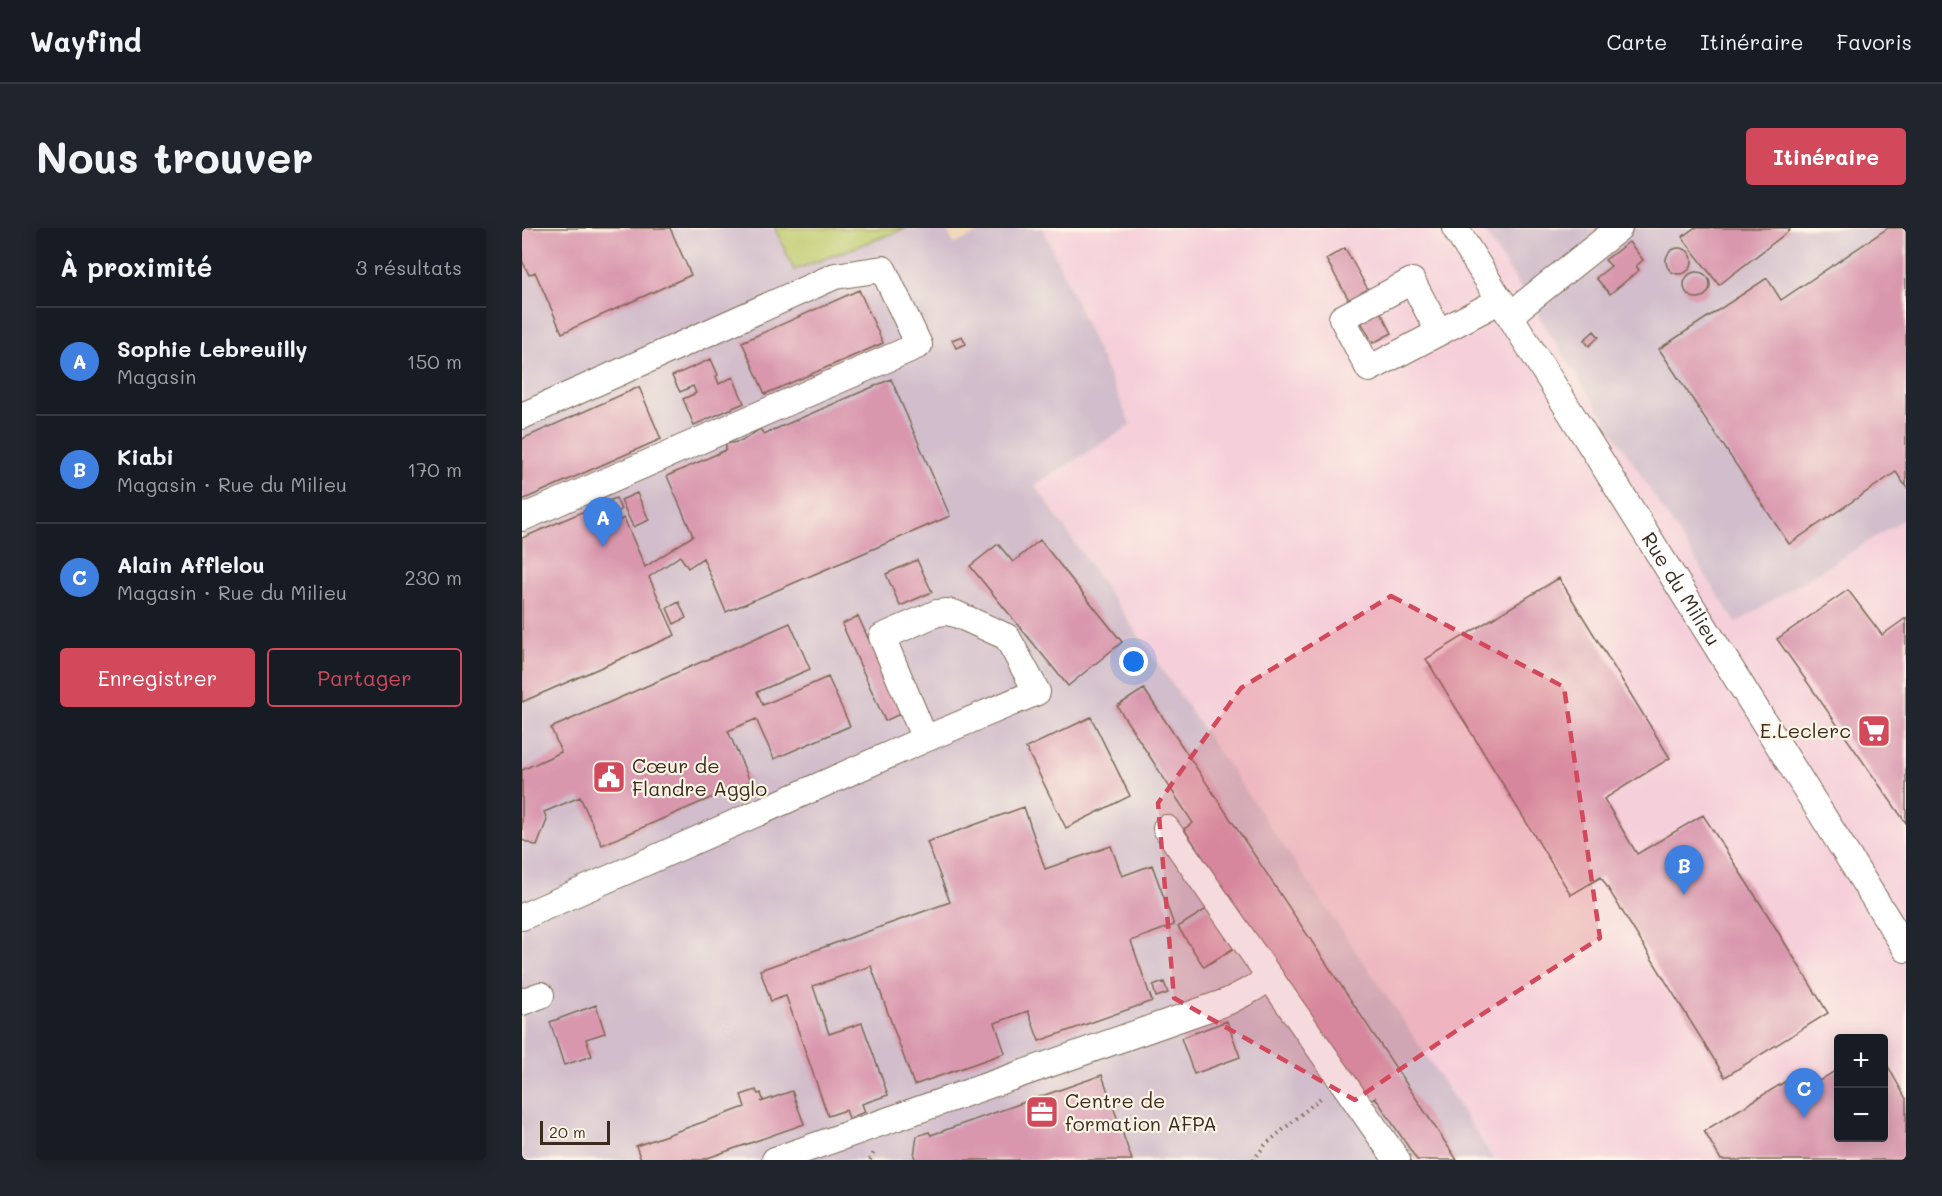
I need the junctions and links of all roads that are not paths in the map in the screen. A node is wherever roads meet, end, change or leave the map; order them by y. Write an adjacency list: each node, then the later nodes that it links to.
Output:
1 (1455, 228): 3 (street, Rue du Milieu)
2 (1619, 228): 3 (street)
3 (1505, 307): 4 (street); 10 (street, Rue du Milieu)
4 (1439, 332)
5 (522, 416): 6 (street)
6 (522, 518)
7 (925, 739): 7 (street); 9 (street)
8 (1166, 828): 11 (street)
9 (522, 917)
10 (1906, 950)
11 (1270, 977): 12 (street); 13 (street)
12 (775, 1160)
13 (1397, 1160)

